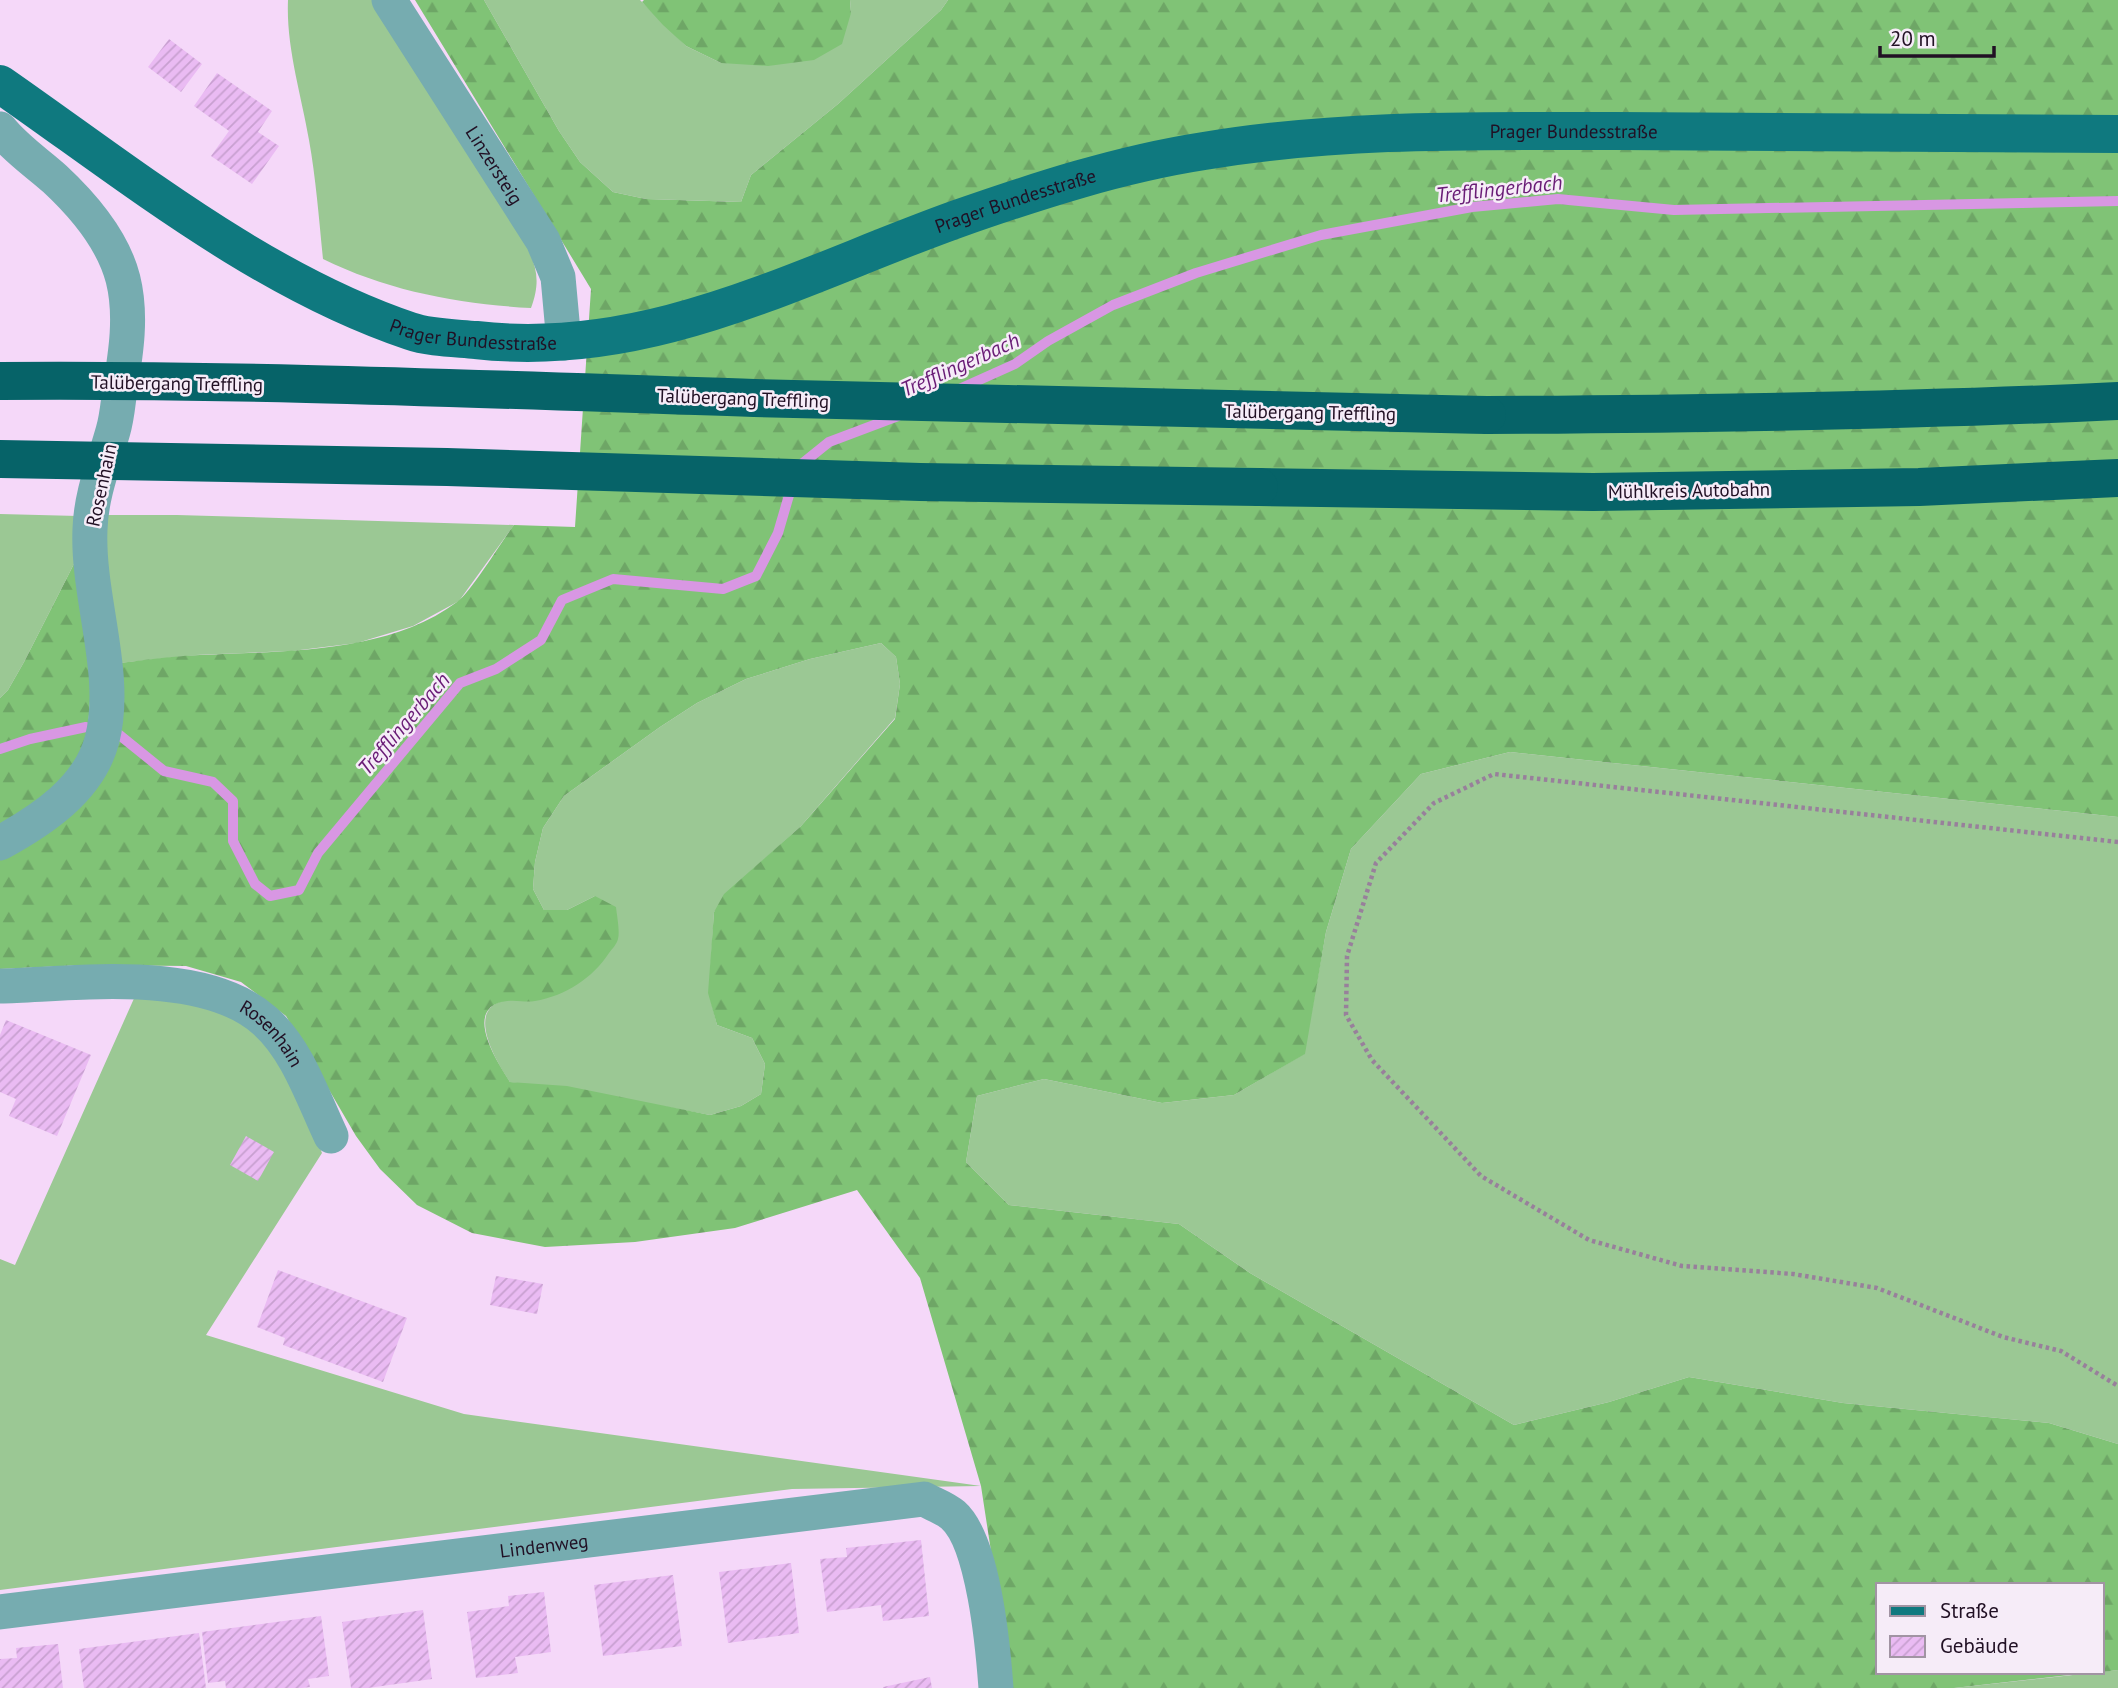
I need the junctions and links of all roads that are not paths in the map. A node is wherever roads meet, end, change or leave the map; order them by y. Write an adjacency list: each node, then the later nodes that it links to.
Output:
1 (389, 0): 5 (street, Linzersteig)
2 (0, 84): 5 (main road, Prager Bundesstraße)
3 (0, 130): 10 (street, Rosenhain)
4 (2118, 134): 5 (main road, Prager Bundesstraße)
5 (564, 343)
6 (0, 382): 7 (highway, Talübergang Treffling, bridge)
7 (2118, 401)
8 (0, 459): 9 (highway, Mühlkreis Autobahn, bridge)
9 (2118, 478)
10 (0, 843)
11 (0, 986): 12 (street, Rosenhain)
12 (331, 1136)
13 (0, 1612): 14 (street, Lindenweg)
14 (996, 1688)

